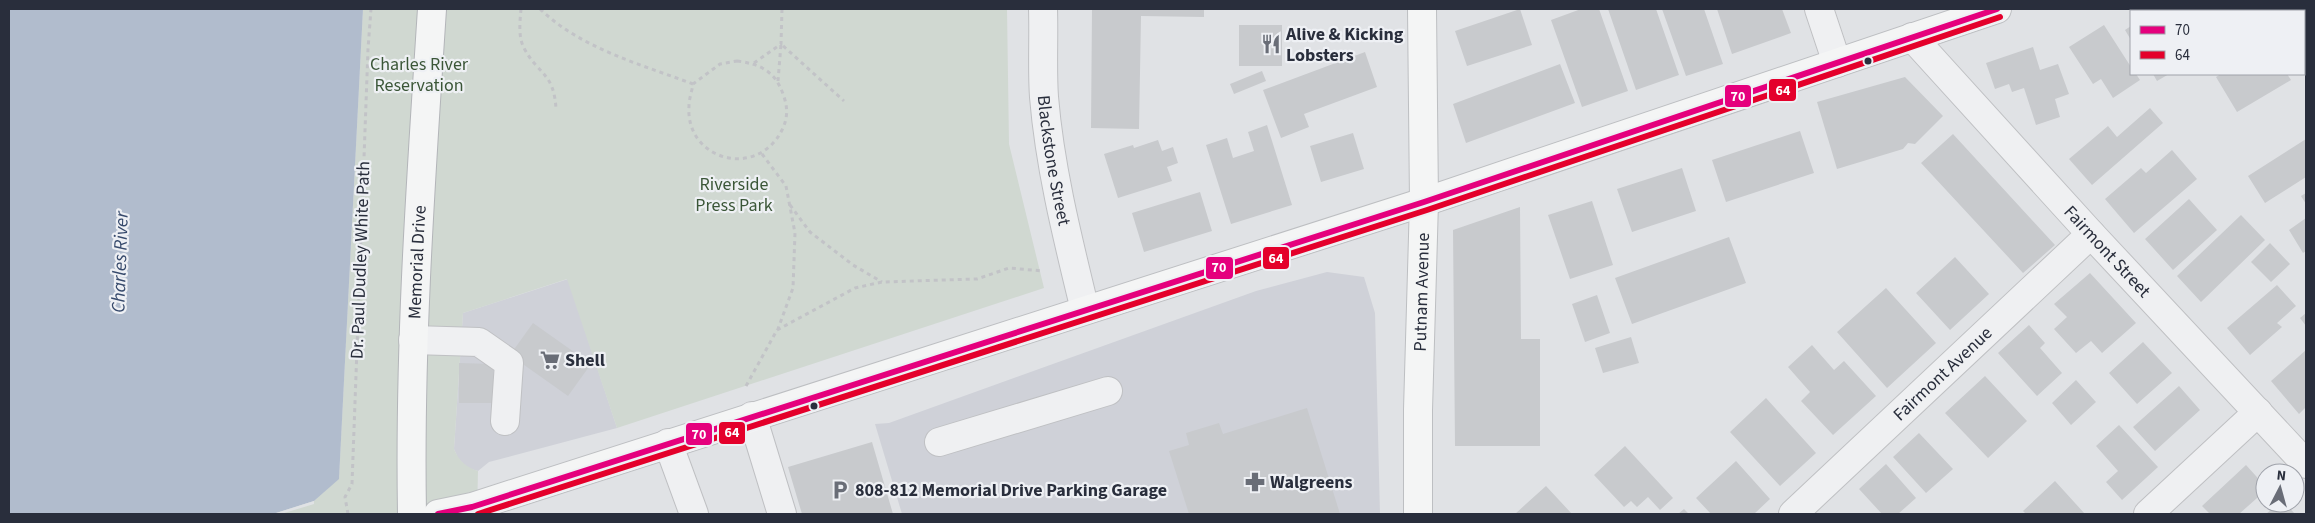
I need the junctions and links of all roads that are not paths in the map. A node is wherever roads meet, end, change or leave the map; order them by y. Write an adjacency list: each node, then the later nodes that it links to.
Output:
1 (432, 9): 11 (main road, Memorial Drive)
2 (1043, 9): 10 (street, Blackstone Street)
3 (1422, 9): 8 (main road, Putnam Avenue)
4 (1819, 9): 7 (street)
5 (1997, 9): 6 (main road)
6 (1912, 37): 7 (main road); 9 (street, Fairmont Street)
7 (1838, 63): 8 (main road)
8 (1424, 202): 10 (main road); 23 (main road, Putnam Avenue)
9 (2091, 234): 14 (street, Fairmont Street); 24 (street, Fairmont Avenue)
10 (1085, 310): 13 (main road)
11 (413, 340): 15 (street); 19 (main road, Memorial Drive)
12 (1108, 391): 16 (street)
13 (747, 404): 17 (main road); 22 (street)
14 (2258, 412): 18 (street, Fairmont Street); 25 (street)
15 (505, 421)
16 (939, 442)
17 (668, 443): 20 (main road); 21 (street)
18 (2306, 464)
19 (412, 514)
20 (438, 514)
21 (694, 514)
22 (782, 514)
23 (1419, 514)
24 (1793, 514)
25 (2148, 514)

